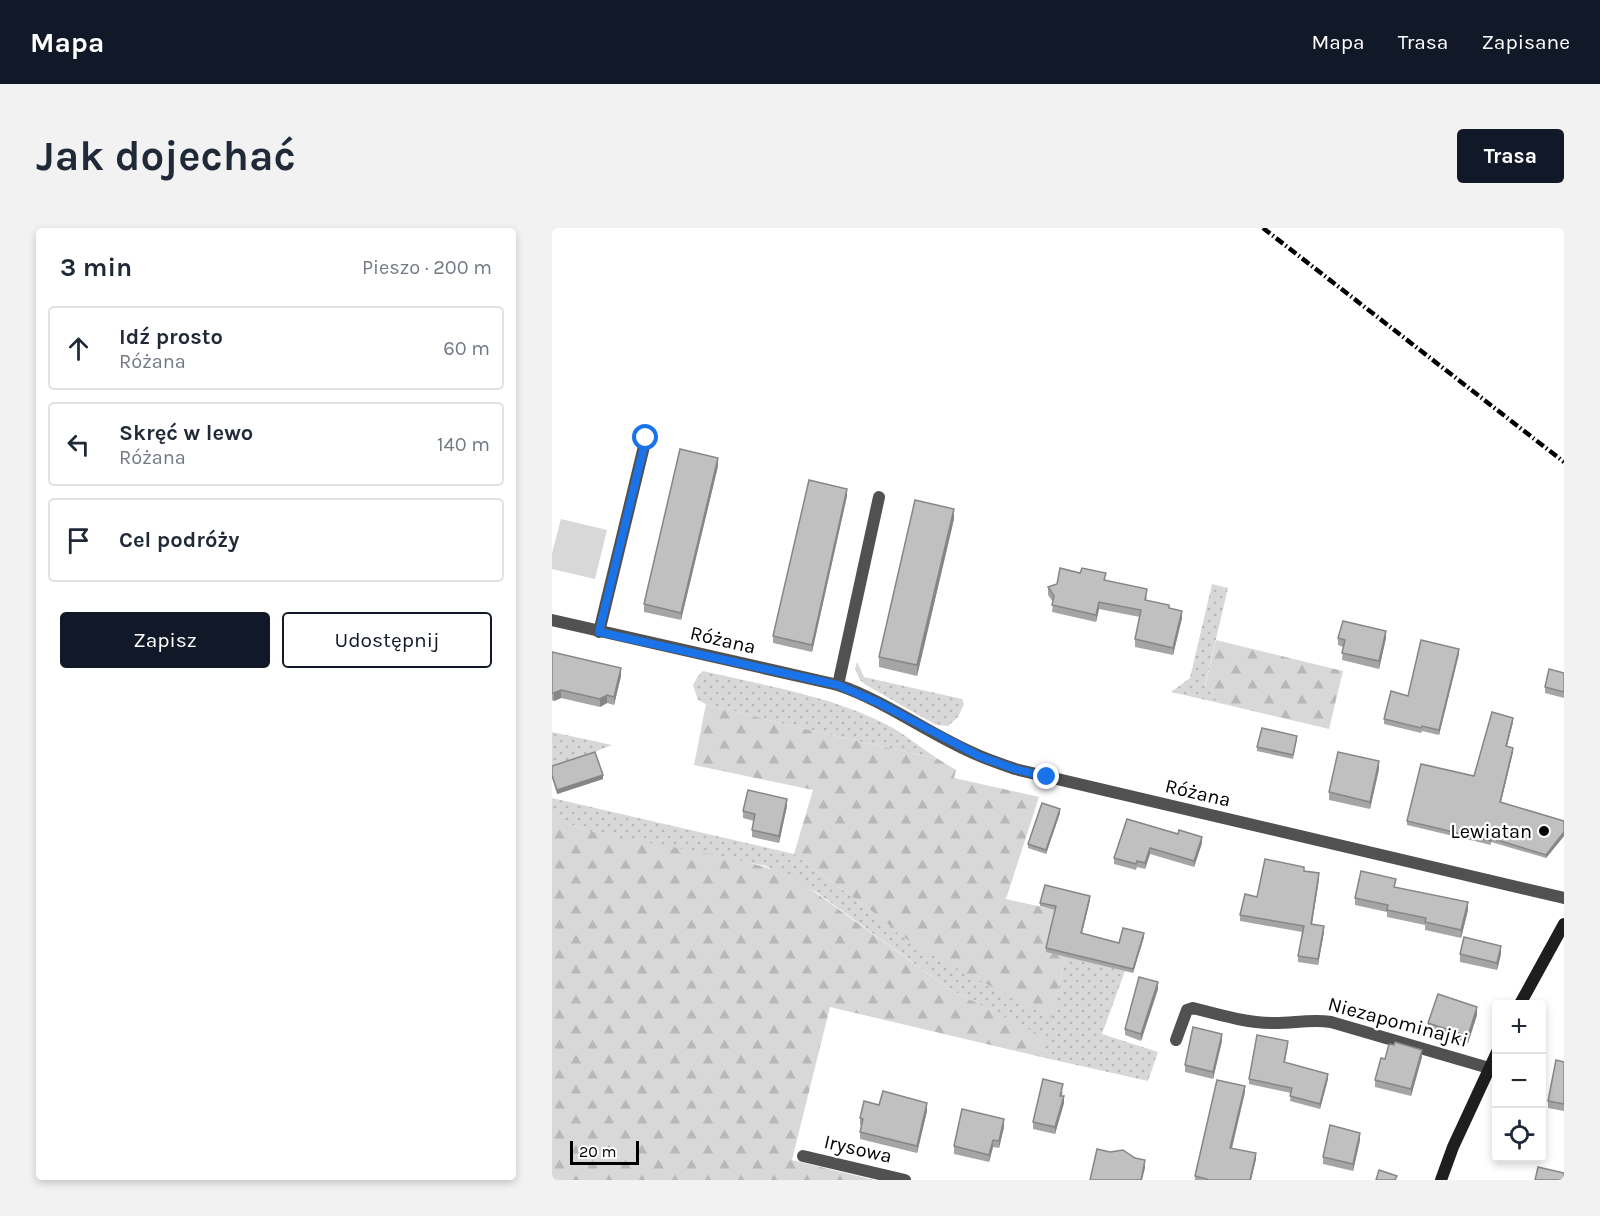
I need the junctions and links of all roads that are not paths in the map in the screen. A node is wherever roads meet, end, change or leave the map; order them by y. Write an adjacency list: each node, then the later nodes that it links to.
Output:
1 (646, 438): 4 (street)
2 (879, 497): 5 (street)
3 (552, 620): 4 (street, Różana)
4 (599, 632): 5 (street, Różana)
5 (838, 685): 6 (street, Różana)
6 (1564, 898)
7 (1564, 924): 8 (main road)
8 (1523, 1000)
9 (1176, 1040): 11 (street, Niezapominajki)
10 (1496, 1054): 11 (main road)
11 (1489, 1068): 14 (main road)
12 (803, 1156): 13 (street, Irysowa)
13 (904, 1180)
14 (1441, 1180)

